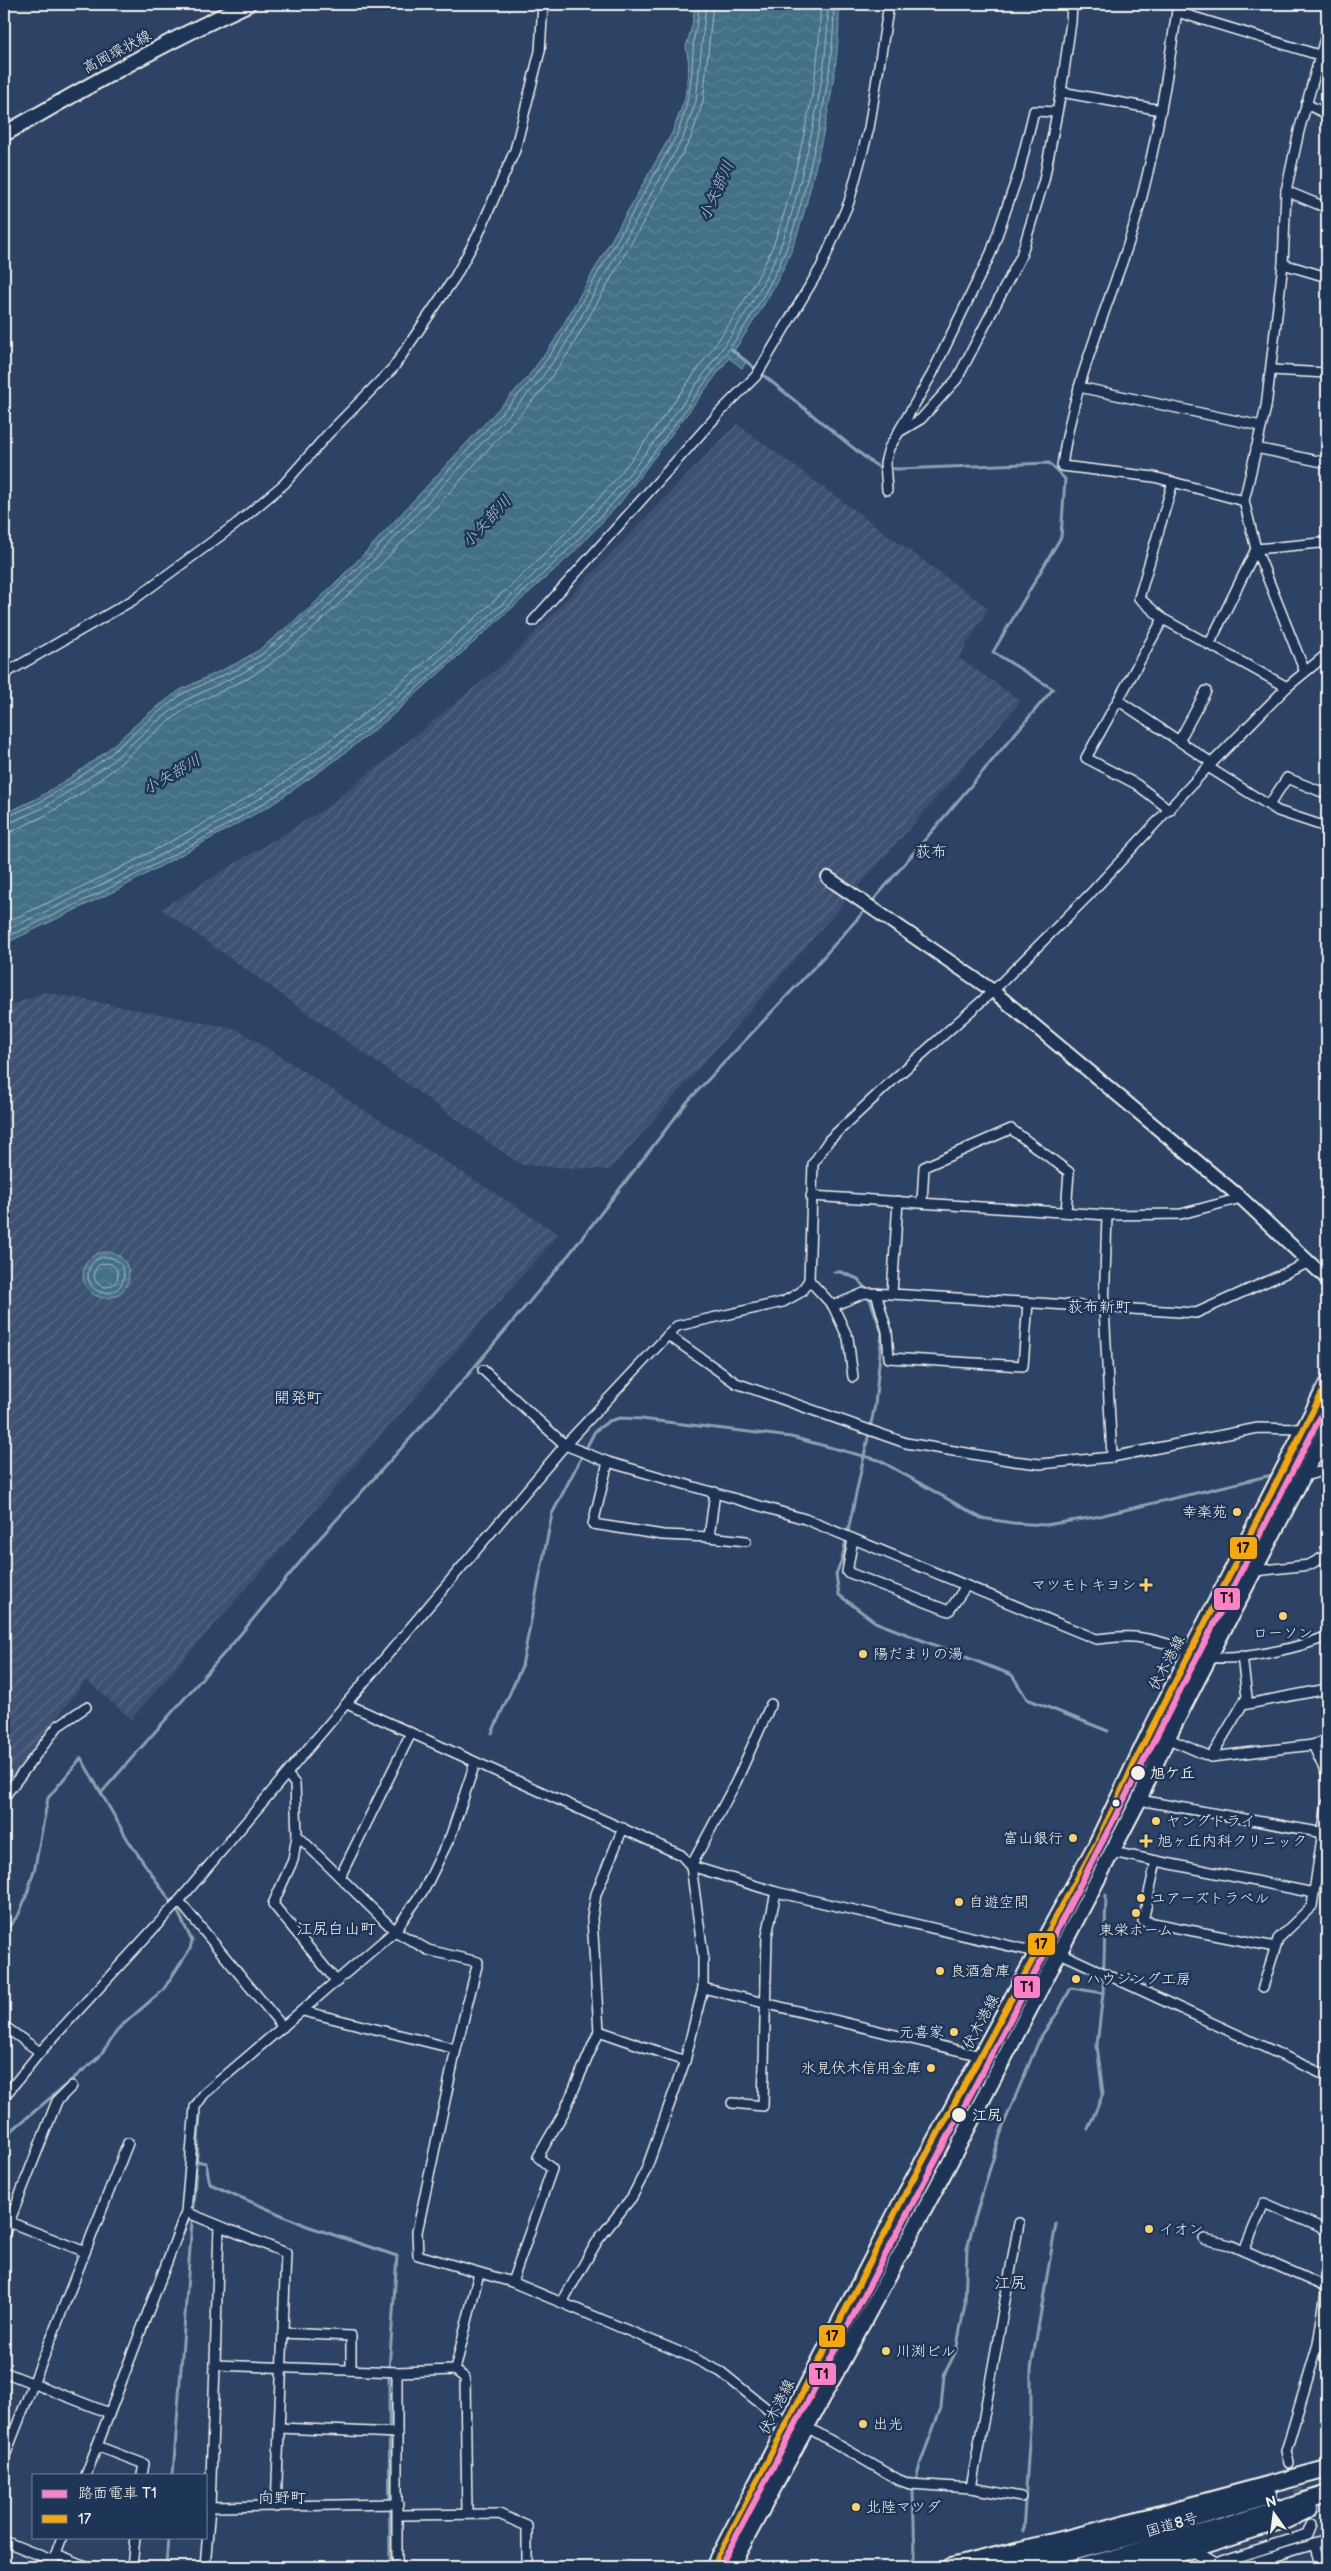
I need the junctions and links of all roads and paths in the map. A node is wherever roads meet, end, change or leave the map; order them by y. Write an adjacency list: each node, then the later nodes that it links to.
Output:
1 (248, 4): 13 (main road, 高岡環状線)
2 (543, 4): 35 (street)
3 (889, 4): 31 (street)
4 (1072, 4): 8 (street)
5 (1177, 8): 7 (street); 10 (street)
6 (1326, 36): 7 (street)
7 (1319, 55): 9 (street)
8 (1061, 92): 10 (street); 11 (street)
9 (1306, 104): 12 (street); 14 (street)
10 (1161, 110): 20 (street)
11 (1058, 112): 22 (street); 22 (street)
12 (1327, 114)
13 (4, 134)
14 (1286, 191): 15 (street); 16 (street)
15 (1327, 208)
16 (1283, 264): 17 (street); 18 (street)
17 (1327, 277)
18 (1270, 370): 19 (street); 21 (street)
19 (1327, 373)
20 (1079, 387): 21 (street); 25 (street)
21 (1261, 426): 23 (street)
22 (899, 432): 26 (street)
23 (1256, 448): 24 (street); 27 (street)
24 (1327, 464)
25 (1173, 482): 27 (street); 30 (street)
26 (887, 490)
27 (1244, 501): 29 (street)
28 (1320, 543): 29 (street)
29 (1256, 549): 32 (street); 34 (street)
30 (1163, 619): 32 (street); 38 (street)
31 (533, 621)
32 (1209, 645): 36 (street)
33 (1327, 654): 34 (street)
34 (1305, 672): 36 (street)
35 (4, 674)
36 (1286, 687): 40 (street)
37 (1206, 691): 39 (street)
38 (1119, 701): 39 (street); 43 (street)
39 (1179, 740): 40 (street)
40 (1210, 765): 42 (street); 43 (street)
41 (1327, 794): 42 (street)
42 (1269, 806): 44 (street)
43 (1170, 810): 46 (street)
44 (1326, 824)
45 (828, 878): 46 (street)
46 (993, 991): 47 (street); 48 (street)
47 (811, 1196): 49 (street); 55 (street)
48 (1241, 1198): 52 (street); 53 (street)
49 (898, 1201): 50 (street); 57 (street)
50 (922, 1202): 51 (street); 51 (street)
51 (1066, 1212): 52 (street)
52 (1107, 1215): 60 (street)
53 (1310, 1262): 54 (street); 60 (street)
54 (1327, 1279)
55 (809, 1280): 59 (street); 61 (street)
56 (876, 1293): 57 (street); 58 (street); 59 (street)
57 (892, 1294): 58 (street)
58 (1028, 1303): 60 (street)
59 (833, 1306): 63 (street)
60 (1104, 1308): 68 (street)
61 (668, 1335): 67 (street); 68 (street)
62 (483, 1370): 67 (street)
63 (853, 1377)
64 (1327, 1383): 65 (main road, 伏木港線)
65 (1303, 1429): 68 (street); 80 (main road, 伏木港線)
66 (1327, 1430): 71 (main road)
67 (565, 1445): 69 (street); 84 (street)
68 (1112, 1458)
69 (608, 1462): 72 (street); 73 (street)
70 (1327, 1470): 71 (street)
71 (1304, 1476): 77 (main road)
72 (715, 1492): 73 (street); 74 (street)
73 (710, 1538): 75 (street)
74 (853, 1539): 78 (street); 78 (street)
75 (746, 1540)
76 (1327, 1555): 77 (street)
77 (1255, 1571): 81 (main road)
78 (966, 1586): 80 (street)
79 (1327, 1636): 82 (street)
80 (1192, 1650): 81 (street); 88 (main road, 伏木港線)
81 (1212, 1656): 82 (street); 91 (main road)
82 (1242, 1656): 86 (street)
83 (1327, 1689): 86 (street)
84 (347, 1704): 89 (street); 95 (street)
85 (771, 1704): 105 (street)
86 (1242, 1705): 93 (street)
87 (86, 1707): 97 (street)
88 (1150, 1731): 91 (street); 112 (main road, 伏木港線)
89 (411, 1733): 94 (street); 106 (street)
90 (1327, 1739): 92 (street)
91 (1168, 1740): 93 (street); 98 (main road)
92 (1313, 1745): 93 (street); 96 (street)
93 (1211, 1757)
94 (475, 1763): 100 (street); 110 (street)
95 (286, 1774): 102 (street); 109 (street)
96 (1327, 1775)
97 (4, 1797)
98 (1139, 1800): 101 (street); 103 (main road)
99 (1327, 1803): 101 (street)
100 (623, 1828): 105 (street); 121 (street)
101 (1324, 1833): 108 (street)
102 (297, 1835): 106 (street); 114 (street)
103 (1112, 1852): 104 (street); 113 (main road)
104 (1156, 1861): 108 (street); 111 (street)
105 (690, 1866): 107 (street); 116 (street)
106 (340, 1877): 110 (street)
107 (776, 1892): 112 (street); 117 (street)
108 (1314, 1894): 111 (street)
109 (179, 1901): 120 (street); 123 (street)
110 (395, 1931): 114 (street); 122 (street)
111 (1275, 1947): 115 (street)
112 (1036, 1952): 113 (street); 124 (main road, 伏木港線)
113 (1058, 1952): 126 (street); 156 (main road)
114 (337, 1982): 118 (street)
115 (1263, 1987)
116 (703, 1988): 117 (street); 125 (street)
117 (766, 2003): 124 (street); 129 (street)
118 (304, 2011): 120 (street); 122 (street)
119 (4, 2026): 123 (street)
120 (283, 2027): 131 (street)
121 (599, 2031): 125 (street); 141 (street)
122 (456, 2049): 140 (street)
123 (40, 2052): 128 (street)
124 (981, 2056): 154 (main road, 伏木港線)
125 (685, 2061): 143 (street)
126 (1327, 2076)
127 (72, 2086): 132 (street)
128 (4, 2098)
129 (732, 2103)
130 (128, 2143): 139 (street)
131 (186, 2212): 134 (street); 153 (street)
132 (6, 2221): 136 (street); 139 (street)
133 (1019, 2223): 165 (street)
134 (219, 2227): 145 (street); 146 (street)
135 (1327, 2230): 138 (street)
136 (4, 2235)
137 (1204, 2239): 138 (street)
138 (1244, 2250): 142 (street)
139 (83, 2251): 152 (street)
140 (479, 2273): 141 (street); 149 (street)
141 (512, 2282): 143 (street)
142 (1327, 2286): 144 (street)
143 (562, 2302): 154 (street)
144 (1325, 2318): 160 (street)
145 (283, 2333): 147 (street); 148 (street)
146 (215, 2365): 147 (street); 170 (street)
147 (281, 2367): 148 (street); 155 (street)
148 (352, 2370): 151 (street)
149 (455, 2370): 151 (street); 172 (street)
150 (4, 2372): 152 (street)
151 (390, 2372): 157 (street)
152 (32, 2383): 153 (street); 159 (street)
153 (109, 2413): 158 (street)
154 (786, 2424): 156 (street); 189 (main road, 伏木港線)
155 (279, 2428): 157 (street); 171 (street)
156 (807, 2430): 165 (street); 190 (main road)
157 (392, 2433): 169 (street)
158 (97, 2446): 162 (street); 163 (street)
159 (4, 2458)
160 (1289, 2463)
161 (1327, 2469): 191 (highway)
162 (86, 2474)
163 (142, 2474)
164 (1327, 2476): 192 (highway, 国道8号)
165 (971, 2488): 167 (street)
166 (1327, 2494): 193 (highway, 国道8号)
167 (1022, 2497)
168 (1327, 2500): 182 (highway)
169 (398, 2504): 171 (street); 173 (street)
170 (210, 2507): 171 (street); 175 (street)
171 (276, 2507)
172 (467, 2513): 173 (street); 188 (street)
173 (398, 2514): 187 (street)
174 (1311, 2525): 182 (street)
175 (208, 2531)
176 (62, 2538): 183 (street)
177 (136, 2538): 185 (street)
178 (207, 2538): 186 (street)
179 (1327, 2540): 181 (street)
180 (4, 2541): 183 (street)
181 (1313, 2544): 195 (street); 196 (street)
182 (1192, 2552): 194 (highway)
183 (53, 2561): 184 (street)
184 (89, 2567)
185 (132, 2567)
186 (205, 2567)
187 (398, 2567)
188 (527, 2567)
189 (713, 2567)
190 (731, 2567)
191 (951, 2567)
192 (1014, 2567)
193 (1082, 2567)
194 (1136, 2567)
195 (1238, 2567)
196 (1320, 2567)

